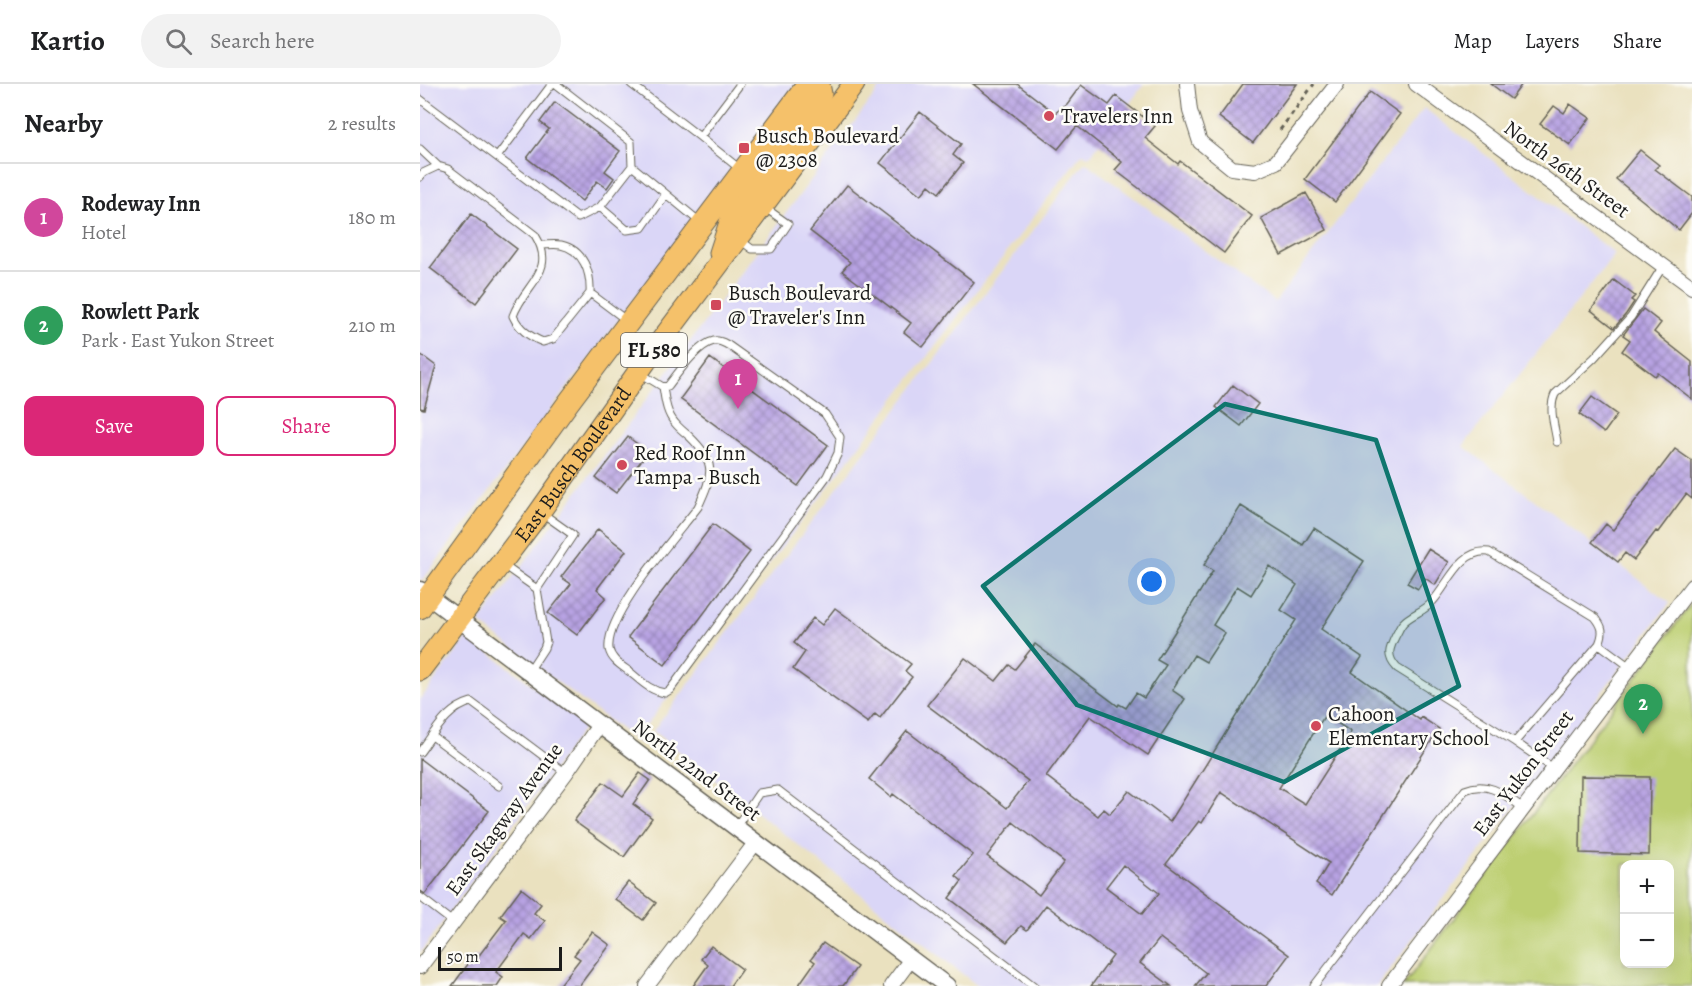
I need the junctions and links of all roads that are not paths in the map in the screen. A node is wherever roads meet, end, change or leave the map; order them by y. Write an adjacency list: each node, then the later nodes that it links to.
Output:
1 (552, 84): 14 (lane)
2 (556, 84): 16 (lane)
3 (631, 84): 12 (lane)
4 (740, 84): 12 (lane)
5 (808, 84): 17 (main road, East Busch Boulevard / FL 580)
6 (819, 84): 26 (main road)
7 (855, 84): 20 (main road, East Busch Boulevard / FL 580)
8 (1187, 84): 9 (street)
9 (1336, 84)
10 (1416, 84): 25 (street, North 26th Street)
11 (420, 99): 14 (lane)
12 (700, 137): 17 (lane)
13 (420, 149): 15 (lane)
14 (497, 157): 21 (lane)
15 (438, 166): 18 (lane); 24 (lane)
16 (632, 166): 19 (lane); 21 (lane)
17 (742, 171): 22 (main road, East Busch Boulevard / FL 580)
18 (420, 177)
19 (666, 194): 21 (lane); 22 (lane)
20 (763, 206): 23 (main road, East Busch Boulevard / FL 580); 23 (lane)
21 (600, 207)
22 (702, 224): 29 (main road, East Busch Boulevard / FL 580)
23 (738, 239): 26 (main road, East Busch Boulevard / FL 580)
24 (541, 245): 28 (lane); 28 (lane)
25 (1663, 266): 27 (street, North 26th Street); 32 (lane)
26 (716, 268): 30 (main road, East Busch Boulevard / FL 580)
27 (1692, 287)
28 (590, 293): 29 (lane)
29 (628, 322): 37 (main road, East Busch Boulevard / FL 580)
30 (638, 372): 31 (lane); 33 (main road, East Busch Boulevard / FL 580)
31 (663, 387): 31 (lane)
32 (1557, 442)
33 (540, 512): 34 (main road, East Busch Boulevard / FL 580); 36 (lane)
34 (501, 564): 36 (lane); 38 (main road, East Busch Boulevard / FL 580)
35 (1692, 586): 40 (street, East Yukon Street)
36 (537, 589): 42 (lane)
37 (423, 598): 38 (street, North 22nd Street)
38 (459, 619): 41 (main road, East Busch Boulevard / FL 580); 42 (street, North 22nd Street)
39 (1599, 644): 40 (lane); 45 (lane); 45 (lane)
40 (1630, 667): 47 (street, East Yukon Street)
41 (420, 670)
42 (529, 671): 43 (street, North 22nd Street)
43 (599, 725): 48 (street, East Skagway Avenue); 51 (street, North 22nd Street)
44 (432, 736): 46 (lane); 48 (lane); 49 (lane)
45 (1515, 742): 47 (lane)
46 (420, 752)
47 (1553, 768): 50 (street, East Yukon Street)
48 (566, 773): 54 (street, East Skagway Avenue)
49 (499, 786)
50 (1523, 808): 61 (lane); 62 (street, East Yukon Street)
51 (736, 827): 52 (street, North 22nd Street); 60 (lane)
52 (756, 842): 55 (street, North 22nd Street); 57 (street)
53 (420, 897): 54 (lane)
54 (454, 923): 56 (street, East Skagway Avenue)
55 (911, 959): 58 (street); 59 (street, North 22nd Street)
56 (420, 967)
57 (647, 986)
58 (891, 986)
59 (947, 986)
60 (1034, 986)
61 (1314, 986)
62 (1389, 986)

